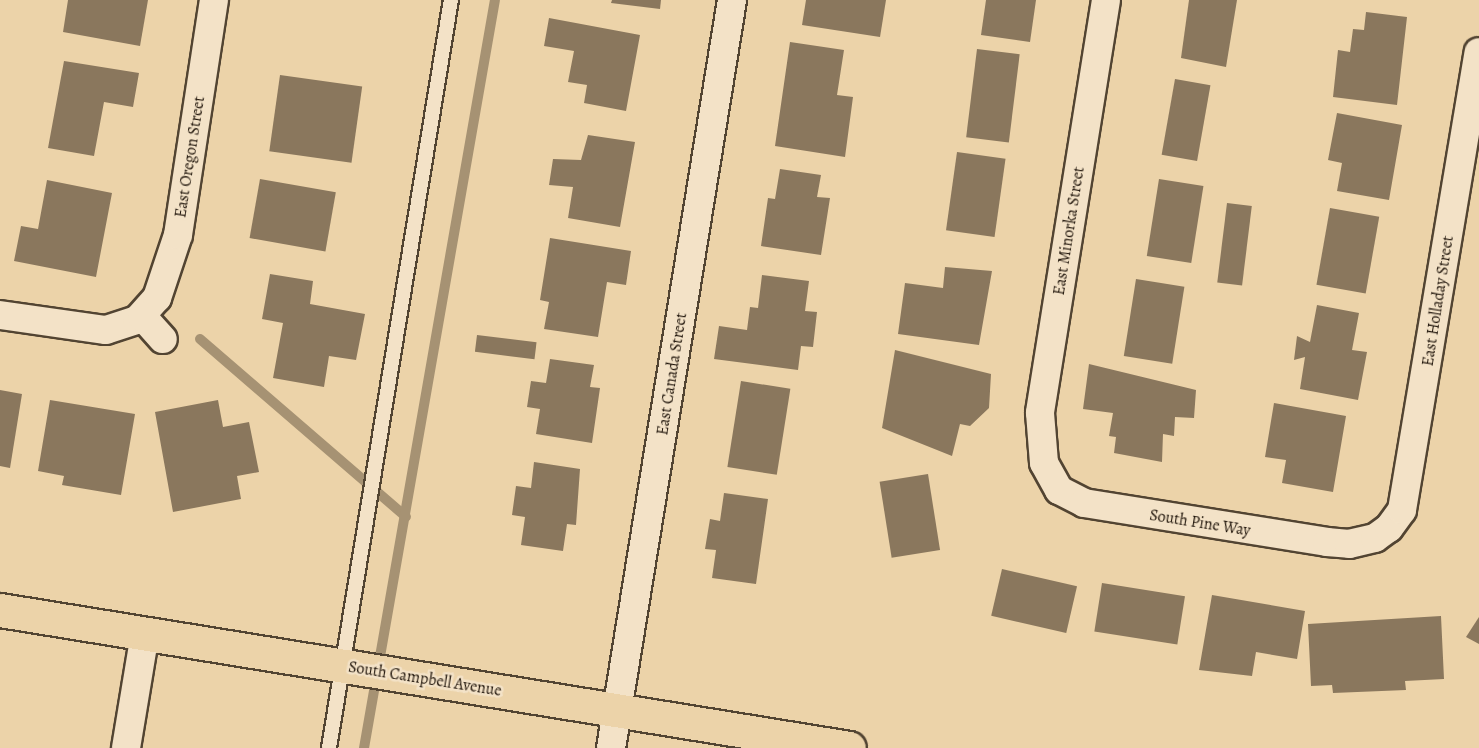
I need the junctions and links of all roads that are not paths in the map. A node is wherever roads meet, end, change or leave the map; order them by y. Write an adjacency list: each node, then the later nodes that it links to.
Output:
1 (214, 0): 6 (street, East Oregon Street)
2 (451, 0): 13 (lane)
3 (732, 0): 14 (street, East Canada Street)
4 (1106, 0): 9 (street, East Minorka Street)
5 (1479, 52): 10 (street, East Holladay Street)
6 (145, 312): 7 (street); 8 (street)
7 (0, 315)
8 (163, 339)
9 (1044, 463): 10 (street, South Pine Way)
10 (1375, 538)
11 (0, 610): 12 (main road, South Campbell Avenue)
12 (145, 633): 13 (main road, South Campbell Avenue); 16 (street)
13 (350, 666): 14 (main road, South Campbell Avenue); 17 (lane)
14 (617, 711): 15 (main road, South Campbell Avenue); 18 (street, East Canada Street)
15 (814, 745): 19 (main road, South Campbell Avenue)
16 (126, 748)
17 (329, 748)
18 (611, 748)
19 (849, 748)

